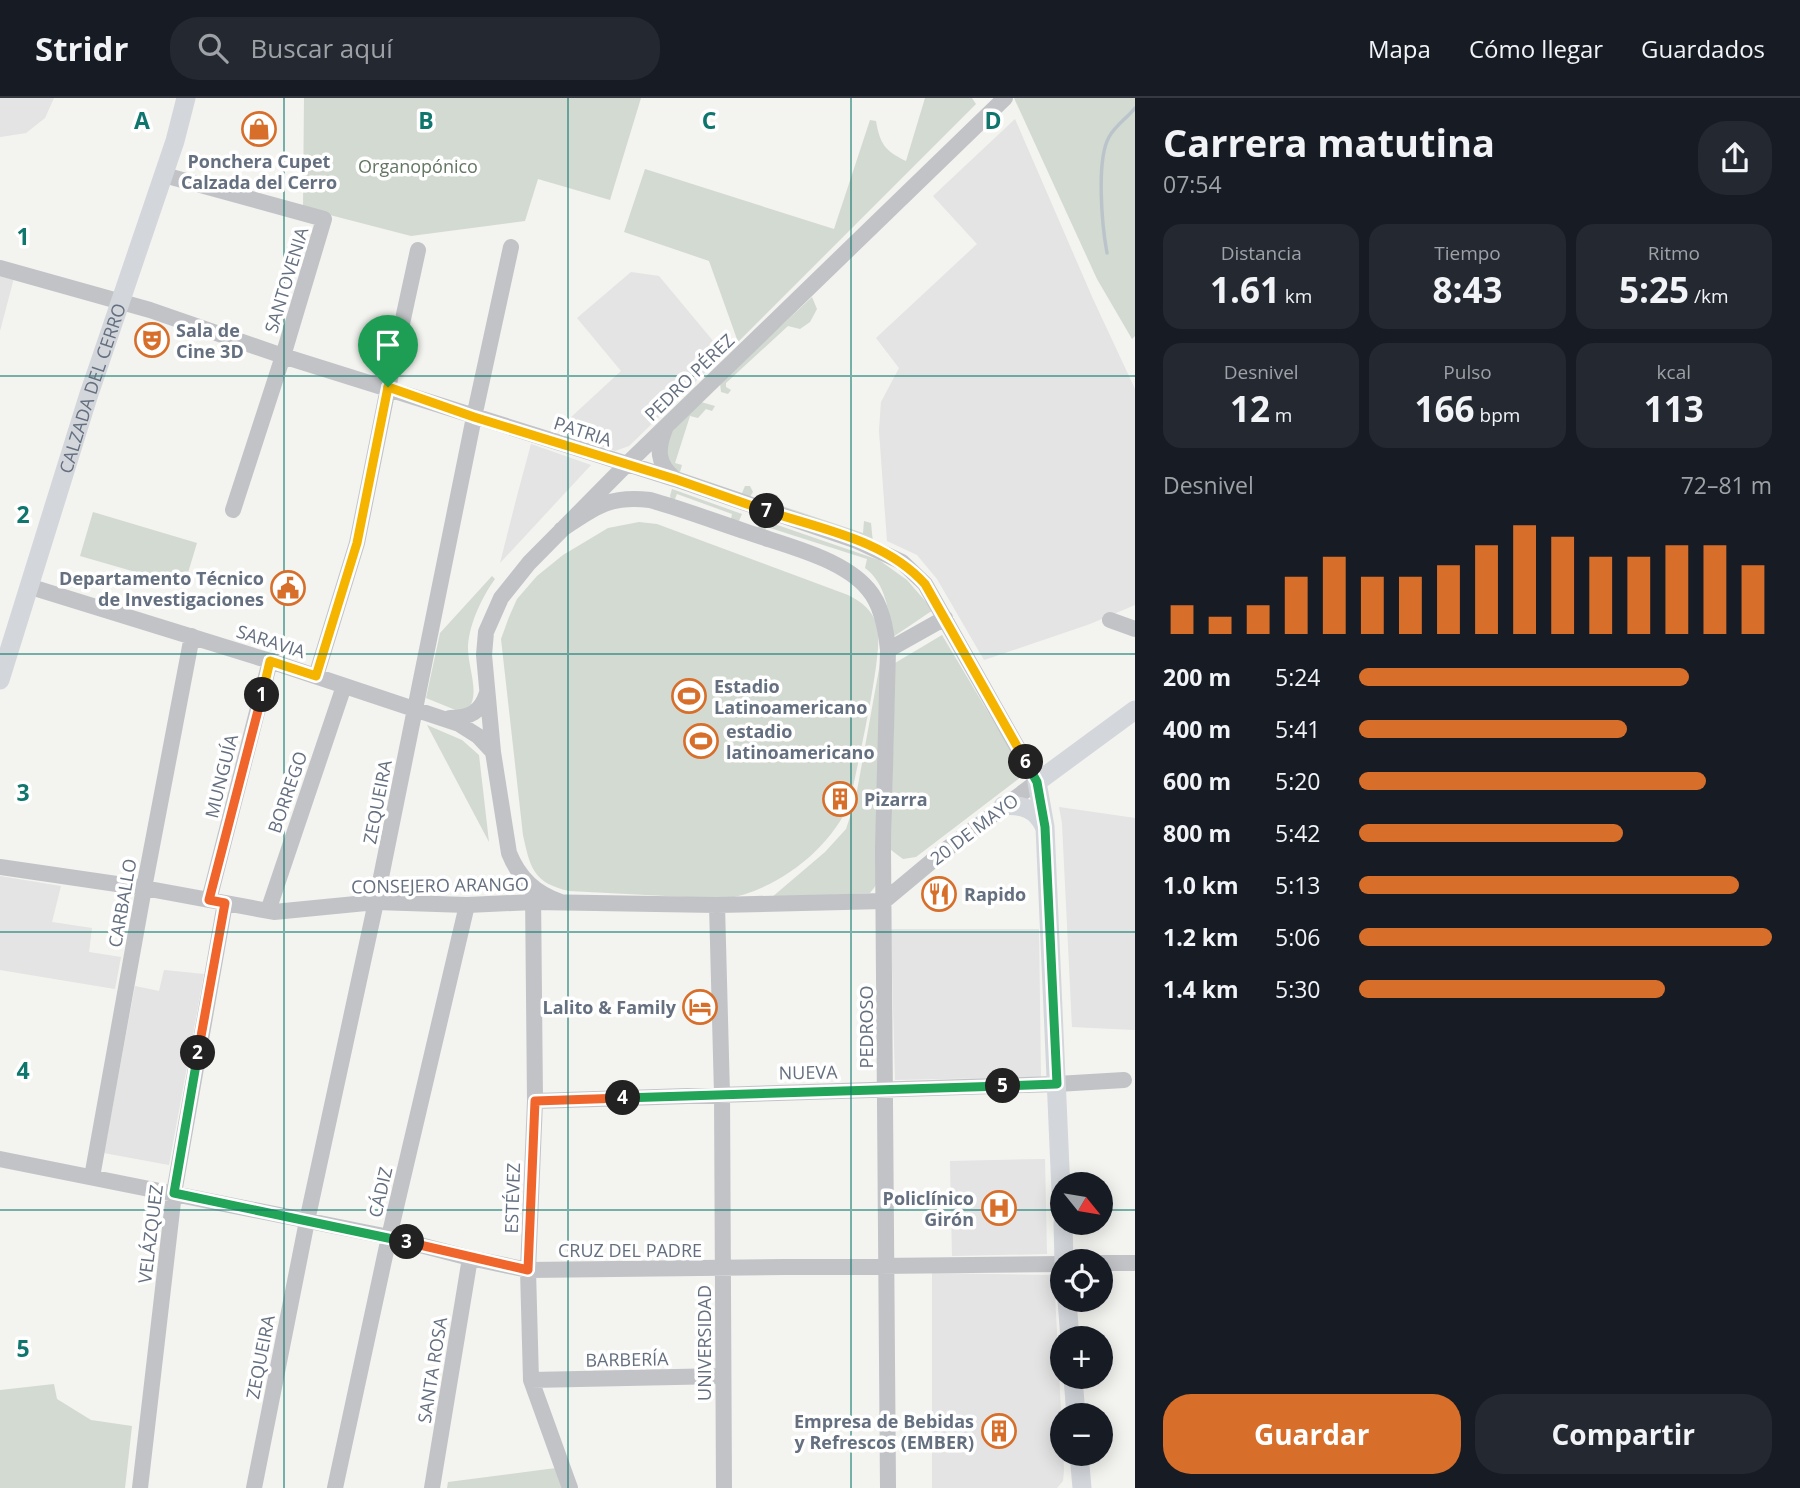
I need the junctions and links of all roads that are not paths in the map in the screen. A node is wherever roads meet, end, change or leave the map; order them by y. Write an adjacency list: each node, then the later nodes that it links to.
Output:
1 (186, 98): 3 (main road, CALZADA DEL CERRO)
2 (1004, 98): 11 (street, PEDRO PÉREZ)
3 (164, 175): 7 (main road, CALZADA DEL CERRO); 8 (street, SANTOVENIA)
4 (511, 247): 10 (street, ZEQUEIRA)
5 (418, 250): 9 (street)
6 (0, 268): 7 (street, PATRIA)
7 (121, 301): 8 (street, PATRIA); 18 (main road, CALZADA DEL CERRO)
8 (283, 356): 9 (street, PATRIA); 16 (street, SANTOVENIA)
9 (388, 387): 10 (street, PATRIA); 25 (street)
10 (474, 417): 12 (street, PATRIA); 29 (street, ZEQUEIRA)
11 (665, 428): 12 (street, PEDRO PÉREZ); 13 (street)
12 (626, 465): 13 (street, PATRIA); 14 (street, PEDRO PÉREZ)
13 (675, 479): 19 (street, PATRIA)
14 (611, 480): 15 (street); 17 (street, PEDRO PÉREZ)
15 (631, 498): 17 (street); 23 (street)
16 (233, 510)
17 (561, 530): 28 (street, PEDRO PÉREZ)
18 (28, 586): 22 (street, SARAVIA); 26 (main road, CALZADA DEL CERRO)
19 (945, 618): 23 (street); 34 (street, PATRIA)
20 (1110, 620): 21 (street)
21 (1135, 629)
22 (192, 636): 24 (street, SARAVIA); 40 (street, CARBALLO)
23 (888, 650): 37 (street, PEDROSO)
24 (270, 661): 25 (street, SARAVIA); 43 (street, MUNGUÍA)
25 (316, 676): 27 (street, SARAVIA)
26 (0, 680)
27 (344, 686): 29 (street, SARAVIA); 47 (street, BORREGO)
28 (487, 693): 31 (street); 32 (street, PEDRO PÉREZ)
29 (416, 709): 31 (street, SARAVIA); 44 (street, ZEQUEIRA)
30 (1135, 710): 33 (main road, 20 DE MAYO)
31 (444, 719): 32 (street, SARAVIA)
32 (494, 752): 41 (street, PEDRO PÉREZ)
33 (1075, 755): 34 (main road, 20 DE MAYO); 36 (main road)
34 (1037, 782): 35 (street, 20 DE MAYO); 36 (main road)
35 (1003, 806): 36 (main road); 39 (street, 20 DE MAYO)
36 (1045, 827): 49 (main road)
37 (883, 849): 39 (street); 42 (street, PEDROSO)
38 (0, 867): 40 (street, CONSEJERO ARANGO)
39 (916, 873): 42 (street, 20 DE MAYO)
40 (144, 888): 43 (street, CONSEJERO ARANGO); 55 (street, CARBALLO)
41 (532, 894): 45 (street, CONSEJERO ARANGO); 46 (street, PEDRO PÉREZ); 52 (street, ESTÉVEZ)
42 (884, 901): 46 (street); 50 (street, PEDROSO)
43 (217, 902): 47 (street, CONSEJERO ARANGO); 56 (street, VELÁZQUEZ)
44 (376, 902): 45 (street, CONSEJERO ARANGO); 47 (street, CONSEJERO ARANGO); 57 (street, ZEQUEIRA)
45 (467, 905): 58 (street, CÁDIZ)
46 (717, 905): 51 (street, UNIVERSIDAD)
47 (268, 911)
48 (1124, 1080): 49 (street, NUEVA)
49 (1057, 1084): 50 (street, NUEVA); 54 (main road)
50 (886, 1090): 51 (street, NUEVA); 63 (street, PEDROSO)
51 (722, 1094): 52 (street, NUEVA); 64 (street, UNIVERSIDAD)
52 (535, 1101): 65 (street, ESTÉVEZ)
53 (0, 1159): 55 (street, CRUZ DEL PADRE)
54 (1060, 1172)
55 (92, 1177): 56 (street, CRUZ DEL PADRE)
56 (174, 1193): 57 (street, CRUZ DEL PADRE); 69 (street, VELÁZQUEZ)
57 (307, 1221): 58 (street, CRUZ DEL PADRE); 70 (street, ZEQUEIRA)
58 (389, 1237): 59 (street, CRUZ DEL PADRE); 71 (street, CÁDIZ)
59 (470, 1258): 65 (street, CRUZ DEL PADRE); 72 (street, SANTA ROSA)
60 (1050, 1263): 63 (street, CRUZ DEL PADRE)
61 (1113, 1263): 62 (street)
62 (1135, 1263)
63 (887, 1265): 64 (street, CRUZ DEL PADRE); 75 (street, PEDROSO)
64 (723, 1269): 65 (street, CRUZ DEL PADRE); 66 (street, UNIVERSIDAD)
65 (528, 1270): 67 (street, ESTÉVEZ)
66 (723, 1376): 67 (street, BARBERÍA); 74 (street, UNIVERSIDAD)
67 (531, 1380): 73 (street, ESTÉVEZ)
68 (1081, 1466): 76 (main road)
69 (140, 1488)
70 (254, 1488)
71 (335, 1488)
72 (432, 1488)
73 (570, 1488)
74 (724, 1488)
75 (888, 1488)
76 (1082, 1488)

